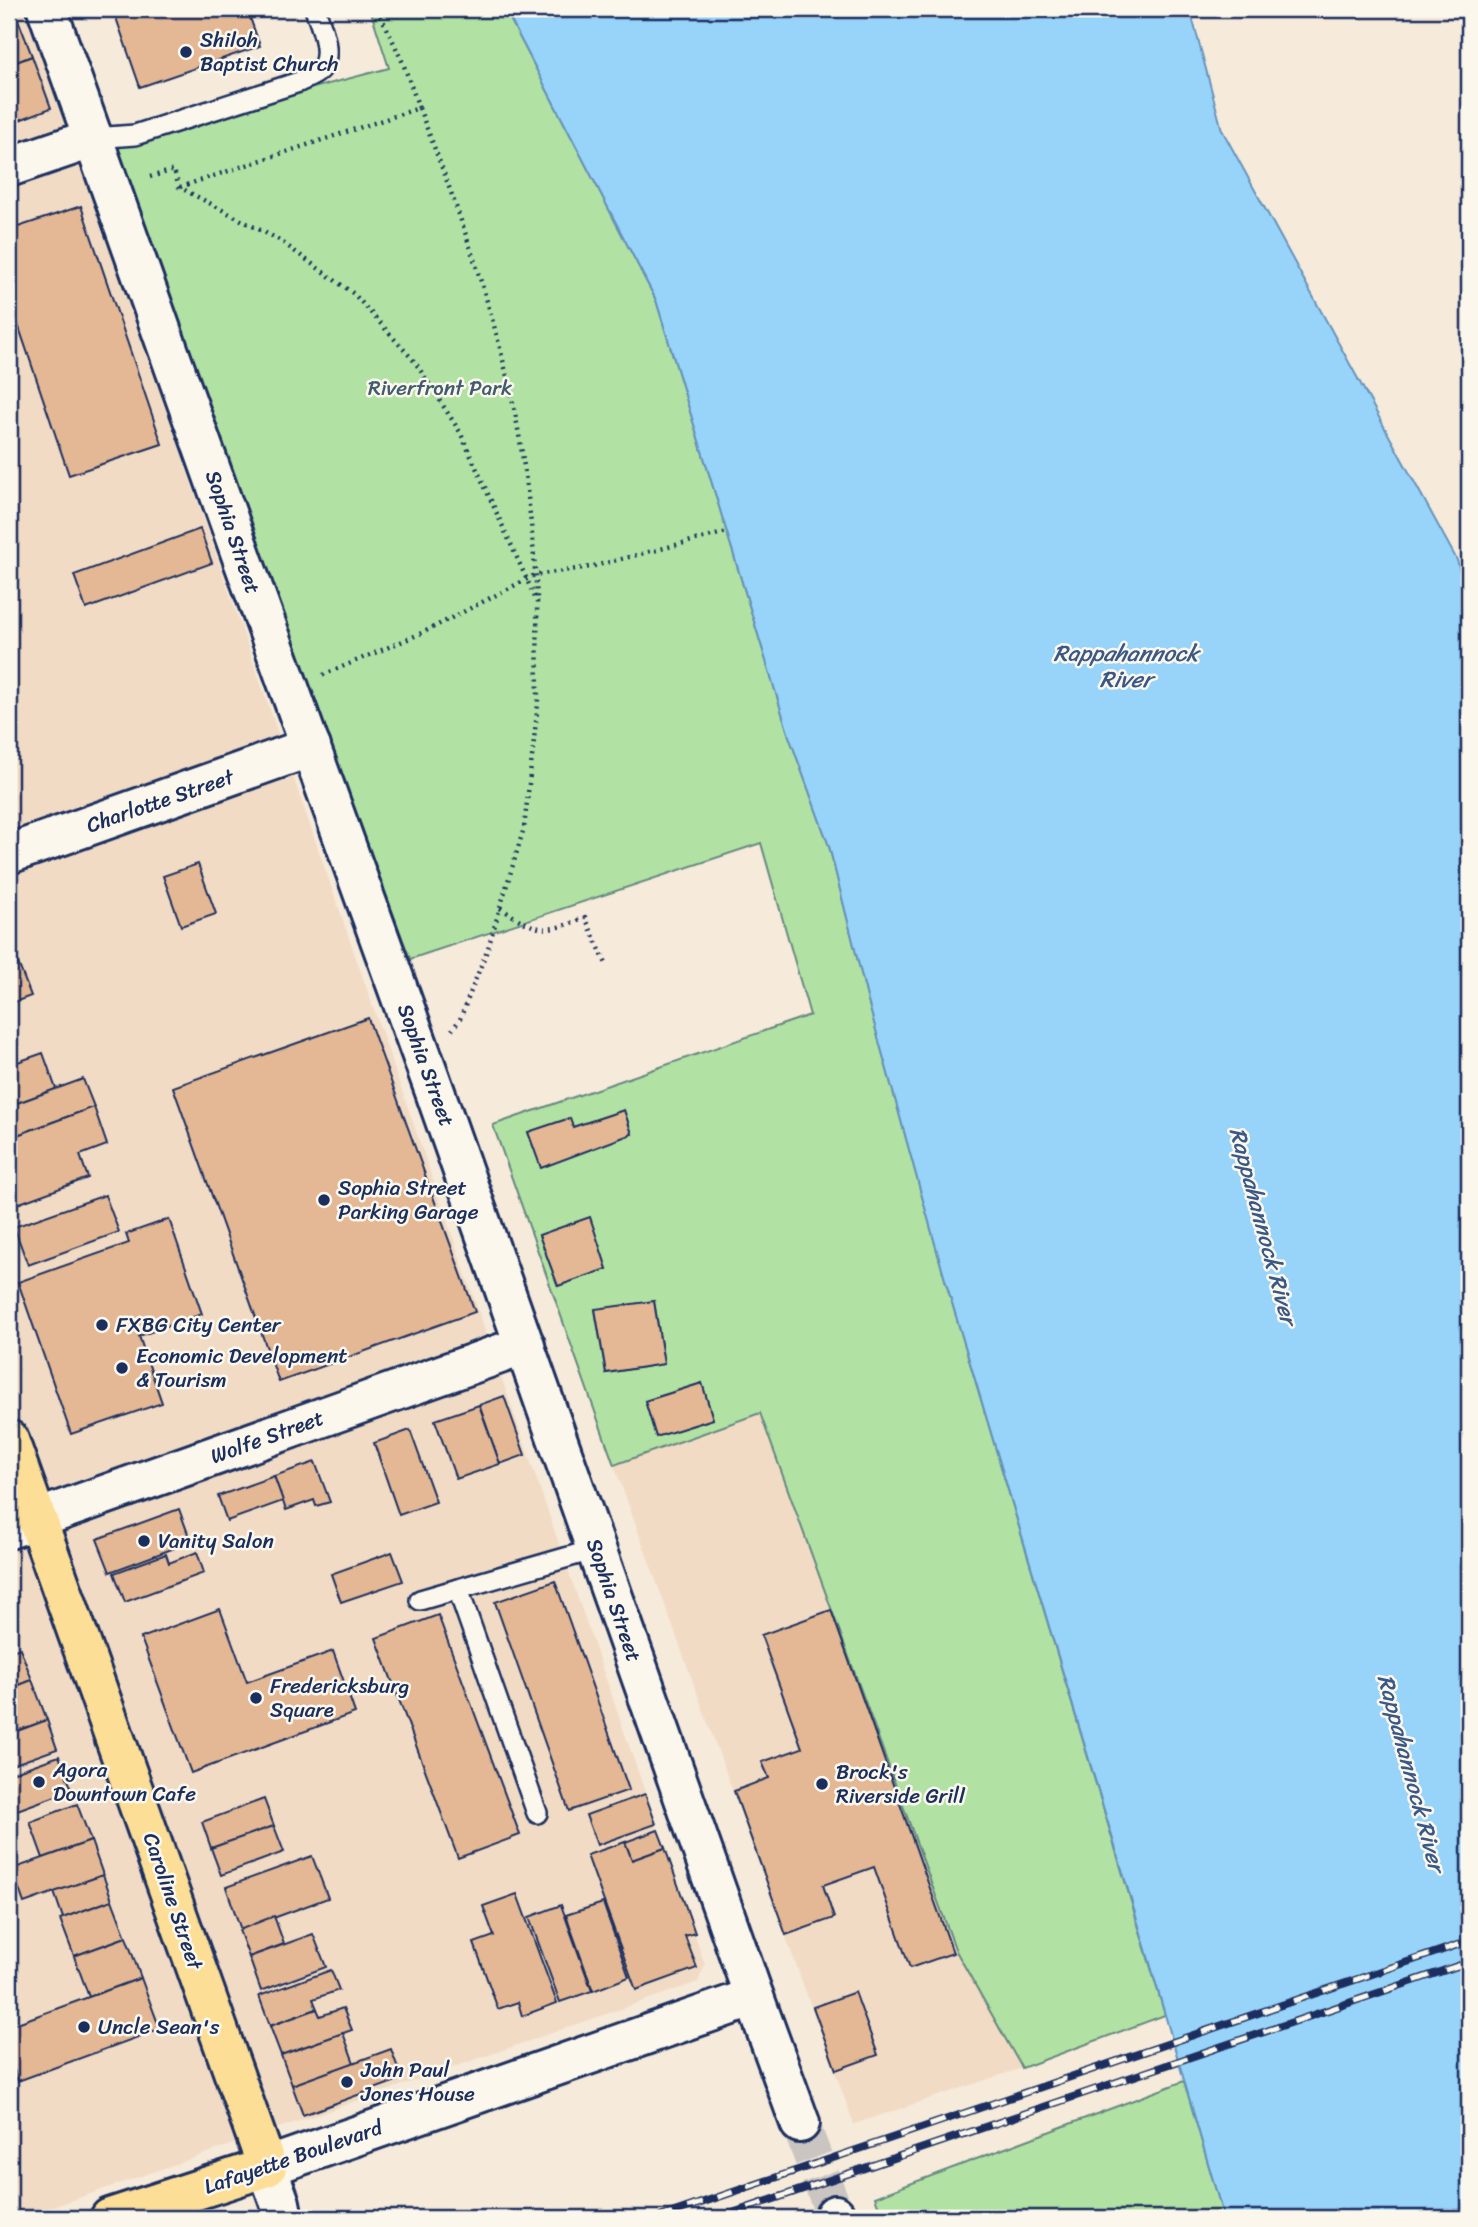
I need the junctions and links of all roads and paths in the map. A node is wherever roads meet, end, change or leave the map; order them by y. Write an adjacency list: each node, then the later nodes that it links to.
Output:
1 (47, 9): 5 (main road, Sophia Street)
2 (315, 9): 5 (lane)
3 (374, 9): 4 (path)
4 (419, 108): 8 (path); 10 (path)
5 (94, 138): 6 (main road); 14 (main road, Sophia Street)
6 (9, 167)
7 (150, 177): 8 (path)
8 (179, 187): 11 (path)
9 (727, 532): 10 (path)
10 (535, 575): 11 (path); 12 (path)
11 (526, 578): 12 (path); 13 (path)
12 (537, 602): 16 (path)
13 (323, 676)
14 (311, 747): 15 (main road, Charlotte Street); 19 (main road, Sophia Street)
15 (9, 854)
16 (500, 908): 17 (path); 18 (path)
17 (607, 966)
18 (449, 1034)
19 (525, 1345): 21 (main road, Wolfe Street); 22 (main road, Sophia Street)
20 (9, 1440): 21 (main road, Caroline Street)
21 (23, 1524): 28 (main road, Caroline Street)
22 (597, 1549): 23 (lane); 26 (main road, Sophia Street)
23 (458, 1589): 24 (lane); 25 (lane)
24 (420, 1600)
25 (537, 1813)
26 (754, 1997): 27 (main road, Sophia Street); 28 (main road, Lafayette Boulevard)
27 (800, 2123)
28 (267, 2167): 29 (main road, Caroline Street); 30 (main road, Lafayette Boulevard)
29 (284, 2213)
30 (110, 2218)

